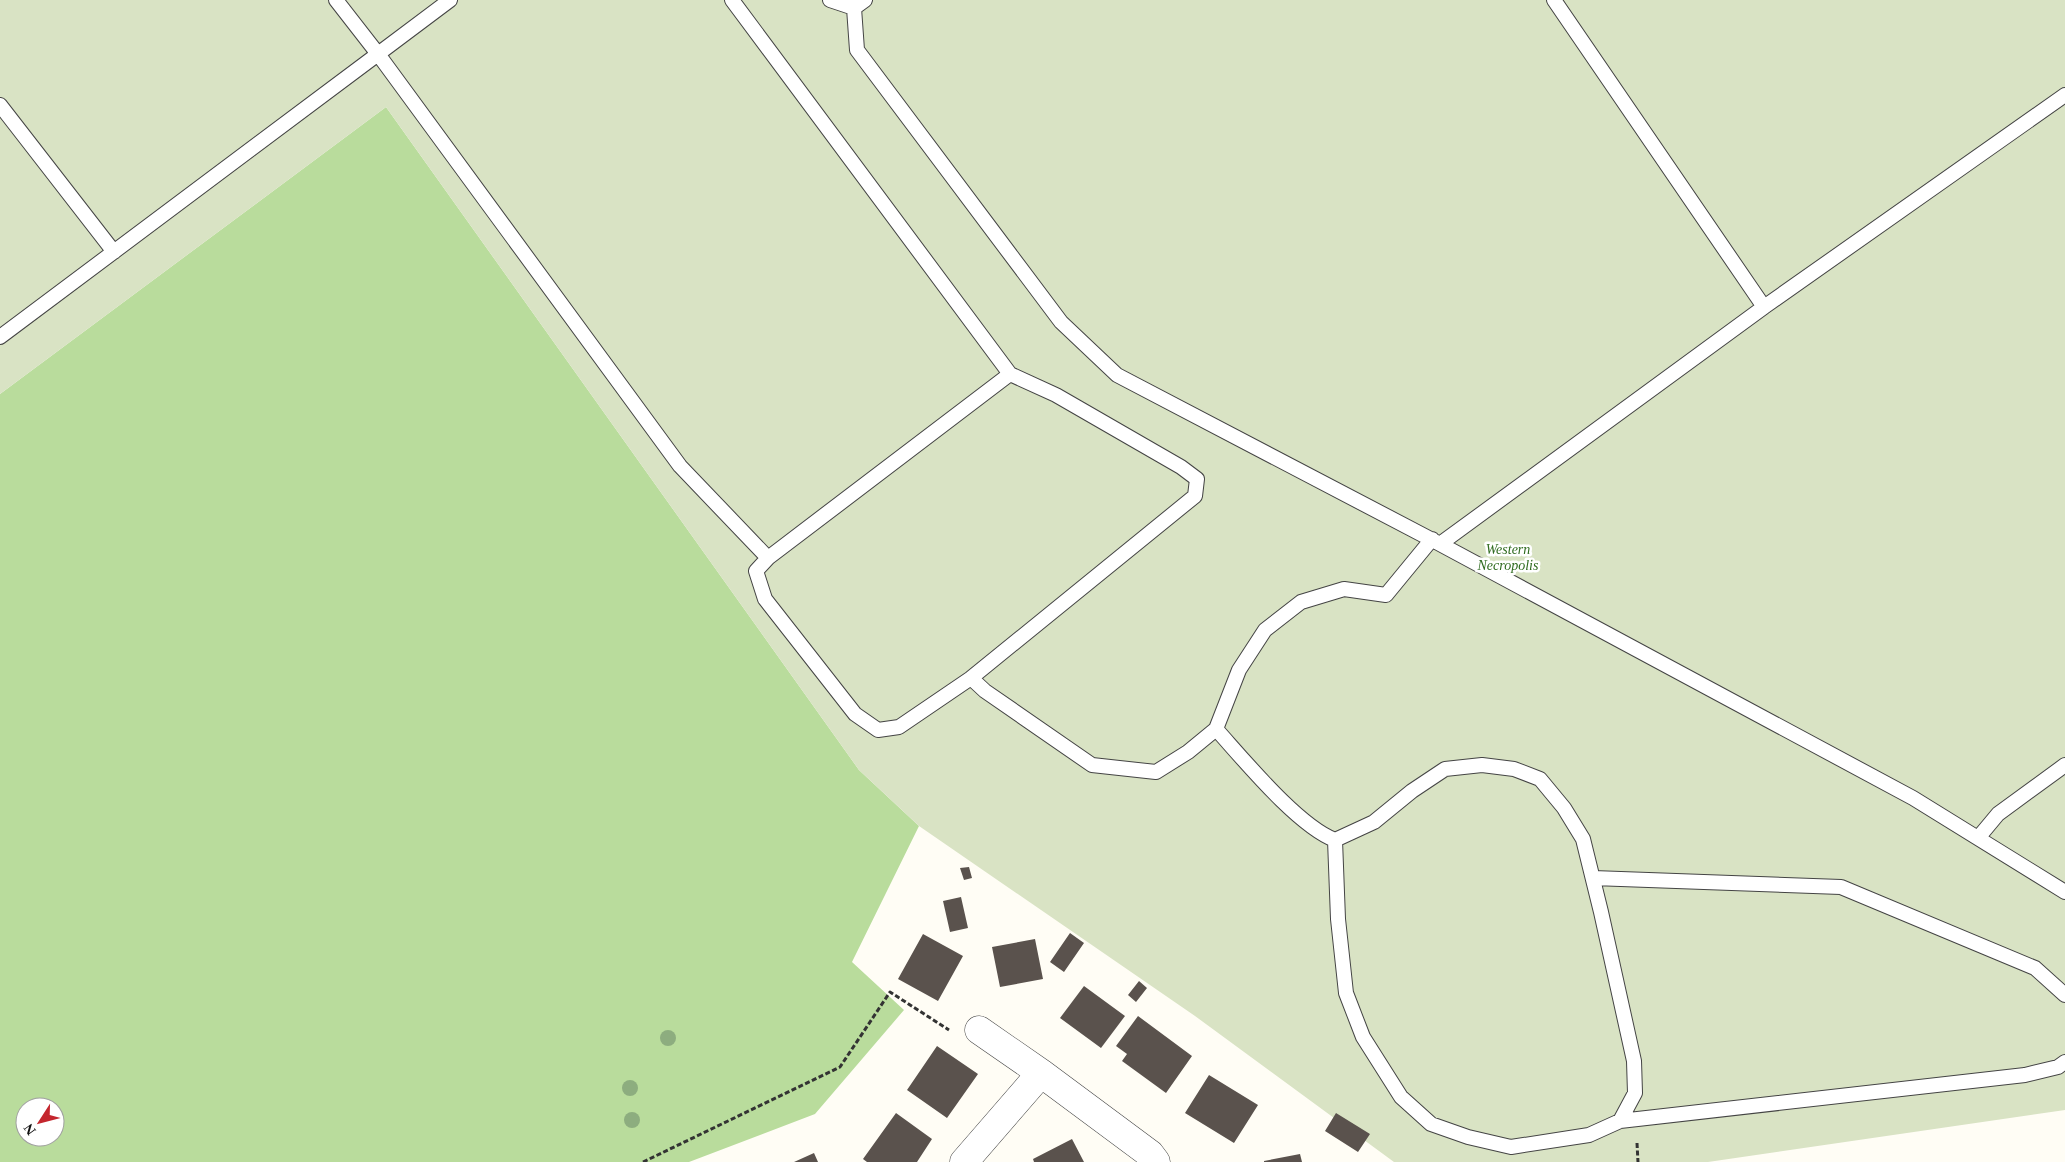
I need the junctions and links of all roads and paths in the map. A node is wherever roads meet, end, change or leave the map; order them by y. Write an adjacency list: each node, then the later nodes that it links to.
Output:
1 (336, 0): 7 (lane)
2 (450, 0): 7 (lane)
3 (732, 0): 13 (lane)
4 (830, 0): 6 (lane)
5 (1554, 0): 11 (lane)
6 (860, 4): 14 (lane)
7 (378, 54): 10 (lane); 15 (lane)
8 (2065, 95): 11 (lane)
9 (0, 105): 10 (lane)
10 (114, 252): 12 (lane)
11 (1764, 307): 14 (lane)
12 (0, 337)
13 (1010, 374): 15 (lane); 16 (lane)
14 (1436, 542): 17 (lane); 19 (lane)
15 (768, 558): 16 (lane)
16 (971, 678): 17 (lane)
17 (1216, 729): 20 (lane)
18 (2065, 764): 19 (lane)
19 (1978, 838): 22 (lane)
20 (1335, 840): 21 (lane); 27 (lane)
21 (1593, 878): 23 (lane); 27 (lane)
22 (2065, 892)
23 (2065, 995)
24 (979, 1030): 26 (street); 28 (path)
25 (2065, 1062): 27 (lane)
26 (1041, 1073): 29 (street); 30 (street)
27 (1620, 1121)
28 (643, 1162)
29 (964, 1162)
30 (1156, 1162)

